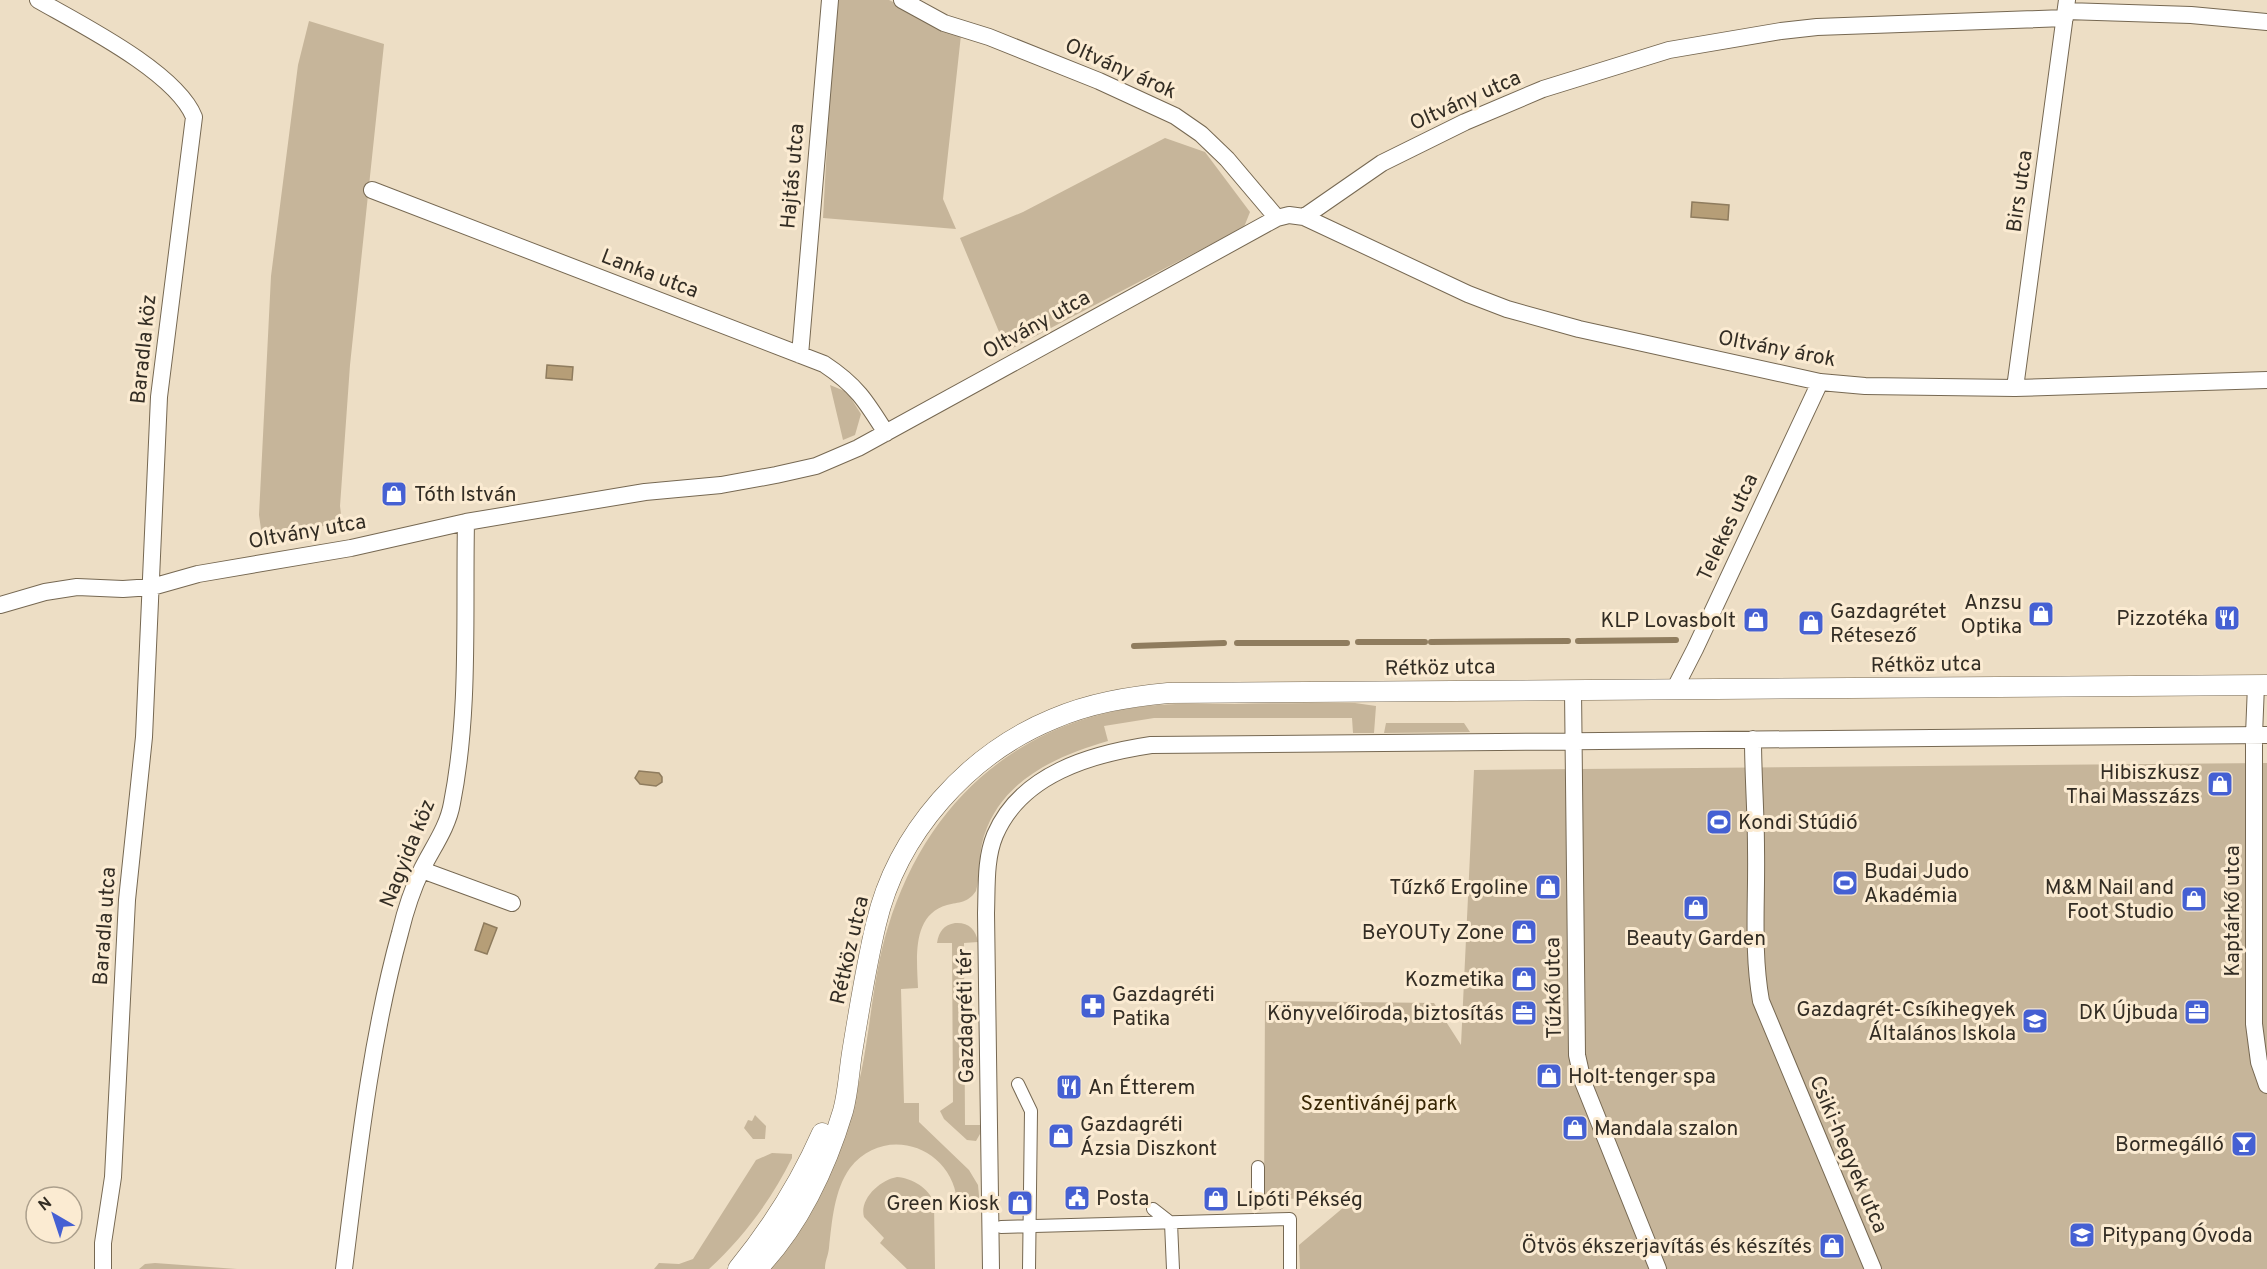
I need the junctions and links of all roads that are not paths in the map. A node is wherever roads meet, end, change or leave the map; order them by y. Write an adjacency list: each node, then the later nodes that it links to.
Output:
1 (38, 0): 16 (street, Baradla köz)
2 (830, 0): 10 (street, Hajtás utca)
3 (902, 0): 4 (street)
4 (929, 8): 9 (street, Oltvány árok)
5 (2066, 10): 6 (street, Oltvány utca); 8 (street, Oltvány utca); 13 (street, Birs utca)
6 (2267, 22)
7 (372, 190): 10 (street, Lanka utca)
8 (1304, 217): 9 (street, Oltvány utca); 12 (street, Oltvány árok)
9 (1277, 218): 14 (street, Oltvány utca)
10 (800, 355): 14 (street, Lanka utca)
11 (2267, 380): 13 (street, Oltvány árok)
12 (1820, 382): 13 (street, Oltvány árok); 20 (street, Telekes utca)
13 (2015, 388)
14 (886, 433): 15 (street, Oltvány utca)
15 (466, 522): 16 (street, Oltvány utca); 24 (street, Nagyida köz)
16 (152, 586): 17 (street, Oltvány utca); 35 (street, Baradla utca)
17 (0, 605)
18 (2262, 685): 20 (street, Rétköz utca); 21 (street, Rétköz utca)
19 (1573, 690): 20 (street, Rétköz utca); 23 (street, Tűzkő utca); 26 (street, Rétköz utca)
20 (1674, 690)
21 (2260, 735): 22 (street); 28 (street, Kaptárkő utca)
22 (1753, 739): 23 (street); 44 (street, Csiki-hegyek utca)
23 (1573, 740): 39 (street, Gazdagréti tér); 43 (street, Tűzkő utca)
24 (422, 870): 25 (street); 36 (street, Nagyida köz)
25 (512, 903)
26 (850, 1067): 37 (street, Rétköz utca); 38 (street, Rétköz utca)
27 (1018, 1084): 33 (street)
28 (2267, 1085)
29 (1258, 1167): 30 (street)
30 (1258, 1203)
31 (1153, 1209): 32 (street)
32 (1171, 1223): 33 (street); 41 (street); 42 (street)
33 (1030, 1226): 34 (street); 40 (street)
34 (1001, 1227)
35 (103, 1269)
36 (345, 1269)
37 (738, 1269)
38 (757, 1269)
39 (991, 1269)
40 (1029, 1269)
41 (1173, 1269)
42 (1290, 1269)
43 (1658, 1269)
44 (1873, 1269)

